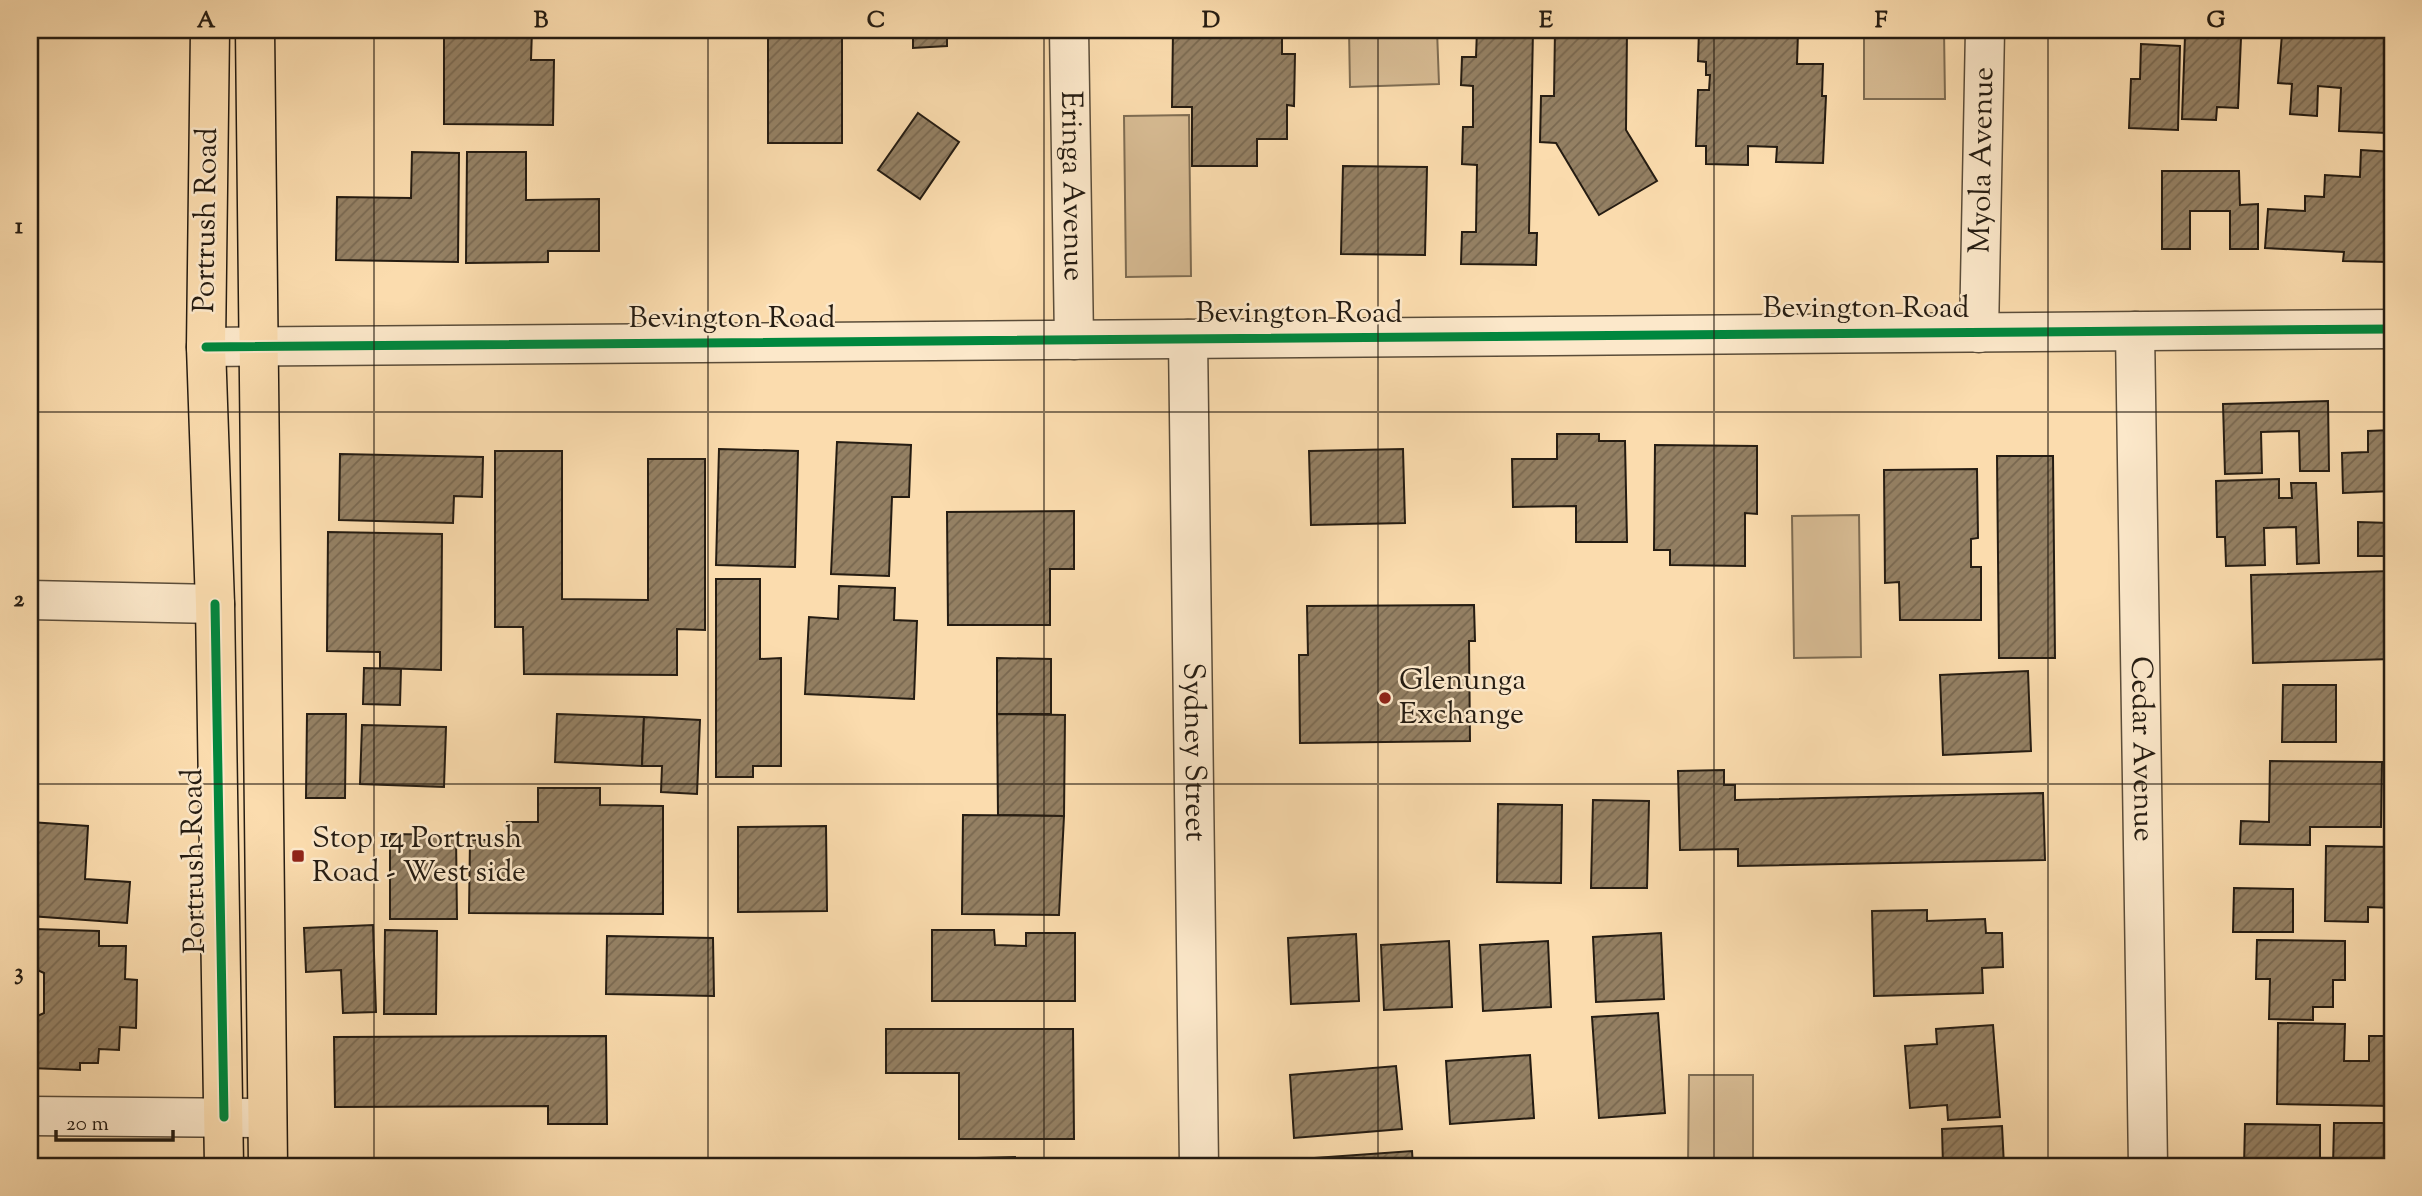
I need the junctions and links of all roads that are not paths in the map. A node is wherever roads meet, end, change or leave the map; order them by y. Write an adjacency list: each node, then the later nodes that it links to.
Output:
1 (209, 30): 10 (highway, Portrush Road)
2 (255, 30): 11 (highway, Portrush Road)
3 (1069, 30): 9 (street, Eringa Avenue)
4 (1985, 30): 7 (street, Myola Avenue)
5 (2392, 329): 6 (street, Bevington Road)
6 (2136, 331): 7 (street, Bevington Road); 20 (street, Cedar Avenue)
7 (1979, 333): 8 (street, Bevington Road)
8 (1188, 339): 9 (street, Bevington Road); 19 (street, Sydney Street)
9 (1074, 340): 11 (street, Bevington Road)
10 (206, 347): 11 (street, Bevington Road); 13 (highway, Portrush Road)
11 (259, 347): 16 (highway, Portrush Road)
12 (30, 600): 13 (street)
13 (215, 604): 15 (highway, Portrush Road)
14 (30, 1116): 15 (street)
15 (224, 1117): 16 (street); 17 (highway, Portrush Road)
16 (267, 1118): 18 (highway, Portrush Road)
17 (224, 1166)
18 (268, 1166)
19 (1199, 1166)
20 (2148, 1166)

